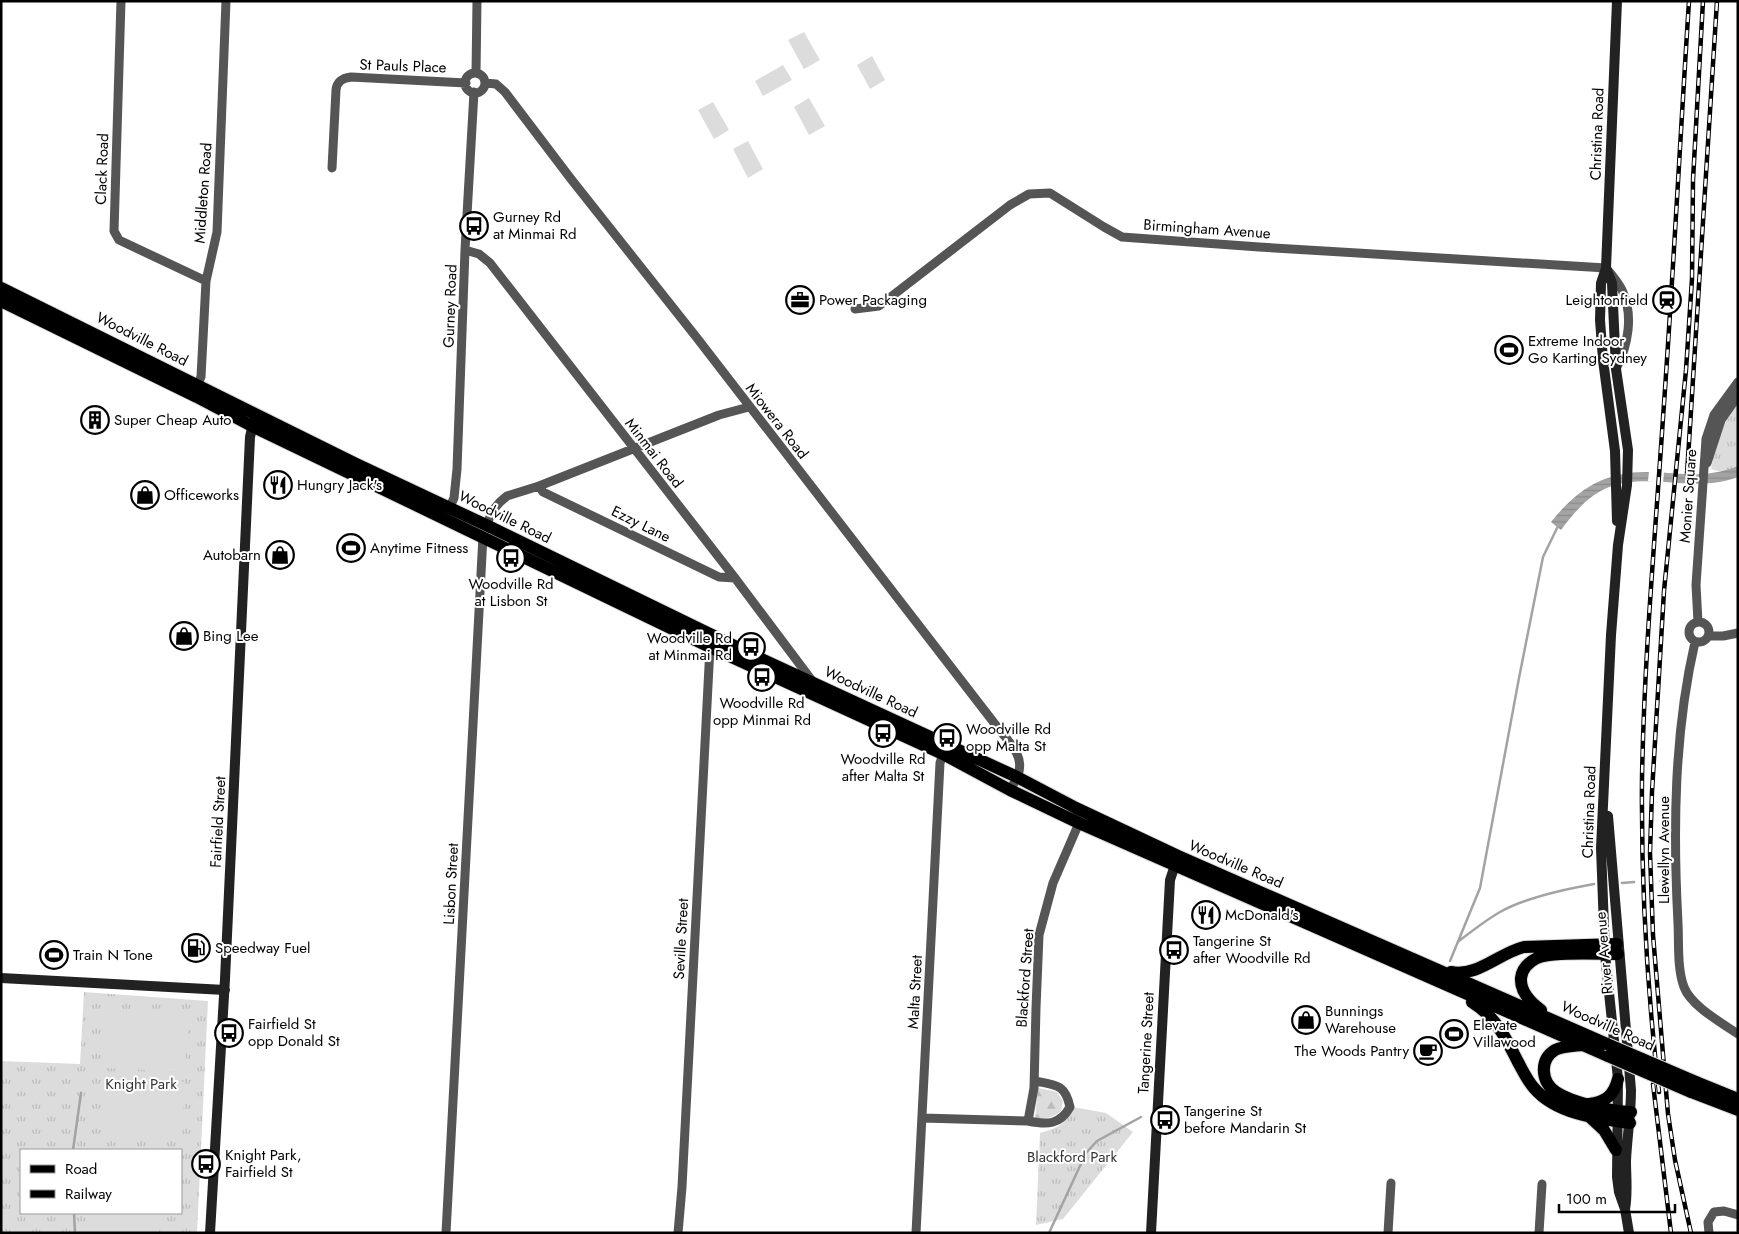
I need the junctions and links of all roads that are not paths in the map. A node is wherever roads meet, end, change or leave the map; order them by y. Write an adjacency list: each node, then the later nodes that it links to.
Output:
1 (121, 1): 12 (street, Clack Road)
2 (226, 1): 12 (street, Middleton Road)
3 (477, 1): 5 (street)
4 (1617, 1): 11 (main road, Christina Road)
5 (476, 73): 6 (street); 7 (street)
6 (466, 83): 8 (street); 9 (street, St Pauls Place)
7 (485, 83): 8 (street); 19 (street, Miowera Road)
8 (474, 92): 10 (street, Gurney Road)
9 (332, 168)
10 (465, 250): 21 (street, Minmai Road); 24 (street, Gurney Road)
11 (1606, 268): 15 (street, Birmingham Avenue); 26 (main road, Christina Road); 26 (main road, Christina Road)
12 (206, 281): 17 (street, Middleton Road)
13 (1, 288): 17 (main road, Woodville Road)
14 (1, 300): 20 (main road, Woodville Road)
15 (855, 309)
16 (1738, 382): 22 (street, Monier Square)
17 (197, 386): 20 (main road, Woodville Road)
18 (1738, 396): 22 (street)
19 (749, 406): 21 (street); 35 (street, Miowera Road)
20 (254, 420): 24 (main road, Woodville Road); 45 (main road, Fairfield Street)
21 (633, 449): 23 (street); 27 (street, Minmai Road)
22 (1704, 472): 28 (street, Monier Square)
23 (539, 486): 25 (street); 27 (street, Ezzy Lane)
24 (447, 513): 25 (main road, Woodville Road)
25 (484, 531): 32 (main road, Woodville Road); 33 (main road, Woodville Road); 66 (street, Lisbon Street)
26 (1618, 545): 36 (main road, Christina Road)
27 (735, 578): 33 (street, Minmai Road)
28 (1698, 622): 30 (street); 31 (street)
29 (1738, 633): 30 (street)
30 (1709, 636): 31 (street)
31 (1695, 642): 47 (street, Llewellyn Avenue)
32 (710, 647): 34 (main road, Woodville Road); 67 (street, Seville Street)
33 (814, 683): 35 (main road, Woodville Road)
34 (943, 754): 37 (main road, Woodville Road); 57 (street, Malta Street)
35 (1018, 777): 37 (street); 39 (main road, Woodville Road)
36 (1605, 784): 40 (main road, Christina Road); 41 (main road, River Avenue)
37 (1010, 790): 38 (main road, Woodville Road)
38 (1079, 823): 39 (main road, Woodville Road); 51 (street, Blackford Street)
39 (1176, 861): 42 (main road, Woodville Road); 44 (main road, Woodville Road); 69 (main road, Tangerine Street)
40 (1605, 949): 41 (main road); 42 (main road); 46 (main road); 50 (main road, Christina Road)
41 (1618, 949): 56 (main road, River Avenue)
42 (1443, 971): 46 (main road, Woodville Road)
43 (1, 978): 45 (main road)
44 (1444, 984): 48 (main road, Woodville Road); 58 (main road)
45 (225, 990): 65 (main road, Fairfield Street)
46 (1556, 1021): 49 (main road, Woodville Road)
47 (1738, 1034)
48 (1582, 1044): 49 (main road, Woodville Road); 54 (main road)
49 (1607, 1050): 52 (main road, Woodville Road, bridge)
50 (1618, 1079): 54 (main road); 56 (main road, River Avenue)
51 (1034, 1081): 59 (street, Blackford Street); 59 (street)
52 (1694, 1087): 53 (main road, Woodville Road); 55 (main road, Woodville Road)
53 (1738, 1100)
54 (1589, 1104): 56 (main road)
55 (1738, 1110)
56 (1624, 1117): 58 (main road); 60 (main road, River Avenue); 63 (main road, River Avenue)
57 (923, 1118): 59 (street); 68 (street, Malta Street)
58 (1592, 1118): 60 (main road)
59 (1028, 1121)
60 (1616, 1150): 63 (main road, River Avenue)
61 (1391, 1183): 70 (street)
62 (1542, 1184): 71 (street)
63 (1625, 1208): 72 (main road, River Avenue)
64 (1738, 1215): 73 (street)
65 (210, 1233)
66 (446, 1233)
67 (678, 1233)
68 (916, 1233)
69 (1151, 1233)
70 (1388, 1233)
71 (1539, 1233)
72 (1629, 1233)
73 (1709, 1233)

